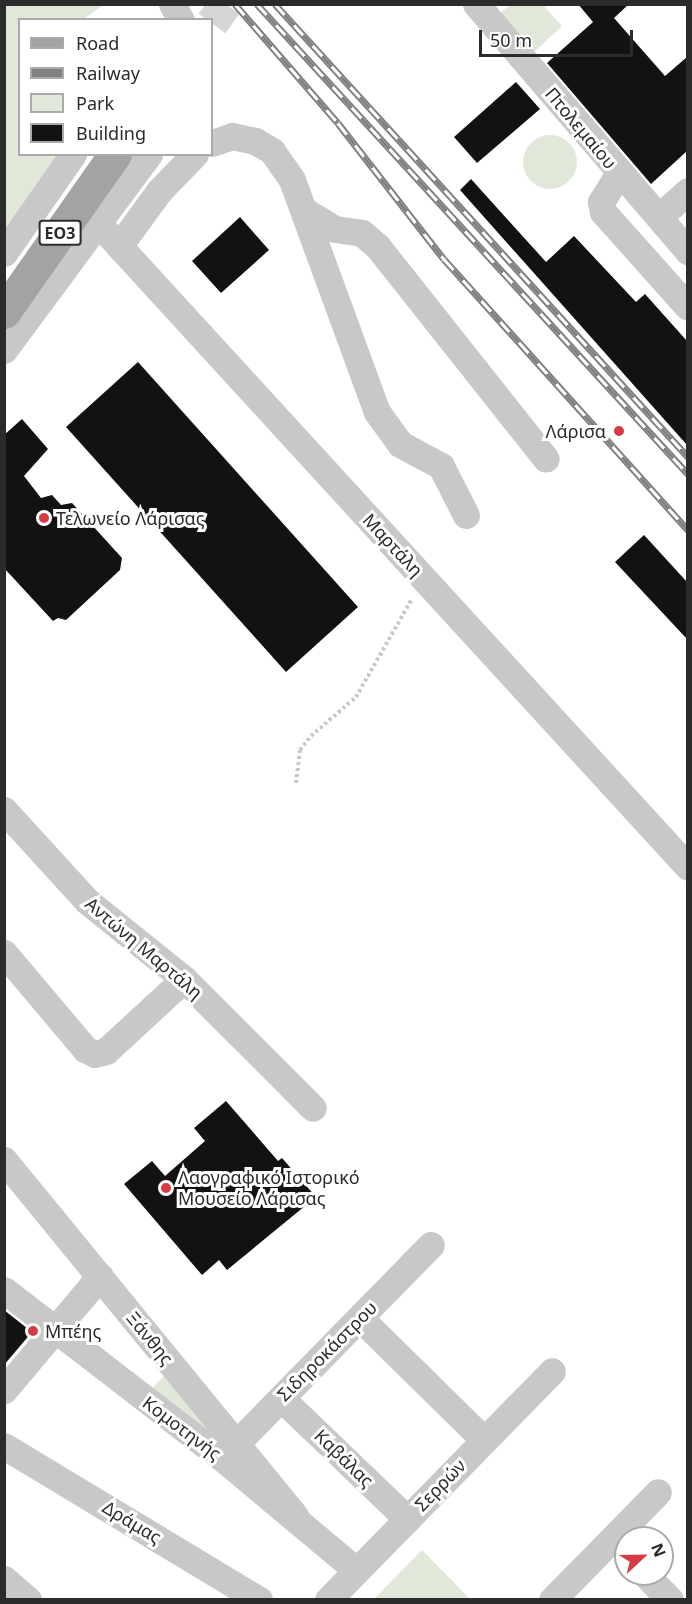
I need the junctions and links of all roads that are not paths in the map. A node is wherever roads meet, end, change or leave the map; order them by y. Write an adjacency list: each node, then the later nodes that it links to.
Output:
1 (165, 4): 4 (street)
2 (172, 4): 5 (street)
3 (476, 4): 11 (street, Πτολεμαίου)
4 (158, 18)
5 (180, 18)
6 (213, 143): 14 (street)
7 (72, 156): 19 (street)
8 (90, 156): 21 (main road, ΕΟ3)
9 (193, 156): 12 (street)
10 (133, 160): 12 (street); 16 (street); 23 (main road, ΕΟ3)
11 (619, 173): 15 (street, Πτολεμαίου); 20 (street)
12 (160, 190): 17 (street)
13 (687, 191): 15 (street)
14 (306, 211): 25 (street); 26 (street)
15 (659, 217): 18 (street, Πτολεμαίου)
16 (98, 223): 17 (street, Μαρτάλη); 24 (street)
17 (119, 246): 28 (street, Μαρτάλη)
18 (685, 248): 20 (street)
19 (4, 253)
20 (659, 274): 22 (street)
21 (4, 276)
22 (687, 307)
23 (4, 312)
24 (4, 350)
25 (546, 459)
26 (466, 515)
27 (4, 810): 30 (street, Αντώνη Μαρτάλη)
28 (687, 867)
29 (4, 953): 30 (street)
30 (184, 979): 31 (street, Αντώνη Μαρτάλη)
31 (313, 1108)
32 (4, 1160): 34 (street, Ξάνθης)
33 (431, 1245): 36 (street, Σιδηροκάστρου)
34 (100, 1276): 37 (street); 43 (street, Ξάνθης)
35 (4, 1290): 37 (street, Κομοτηνής)
36 (360, 1318): 40 (street, Σιδηροκάστρου); 41 (street)
37 (56, 1331): 39 (street); 43 (street, Κομοτηνής)
38 (552, 1371): 41 (street, Σερρών)
39 (4, 1390)
40 (281, 1398): 43 (street, Σιδηροκάστρου); 45 (street, Καβάλας)
41 (483, 1439): 45 (street, Σερρών)
42 (4, 1446): 52 (street, Δράμας)
43 (229, 1450): 48 (street, Κομοτηνής)
44 (658, 1492): 46 (street)
45 (407, 1519): 48 (street, Σερρών)
46 (634, 1526)
47 (614, 1552): 54 (street)
48 (356, 1570): 53 (street, Σερρών)
49 (4, 1579): 51 (street)
50 (657, 1586): 55 (street)
51 (28, 1599)
52 (259, 1599)
53 (328, 1599)
54 (552, 1599)
55 (670, 1599)

